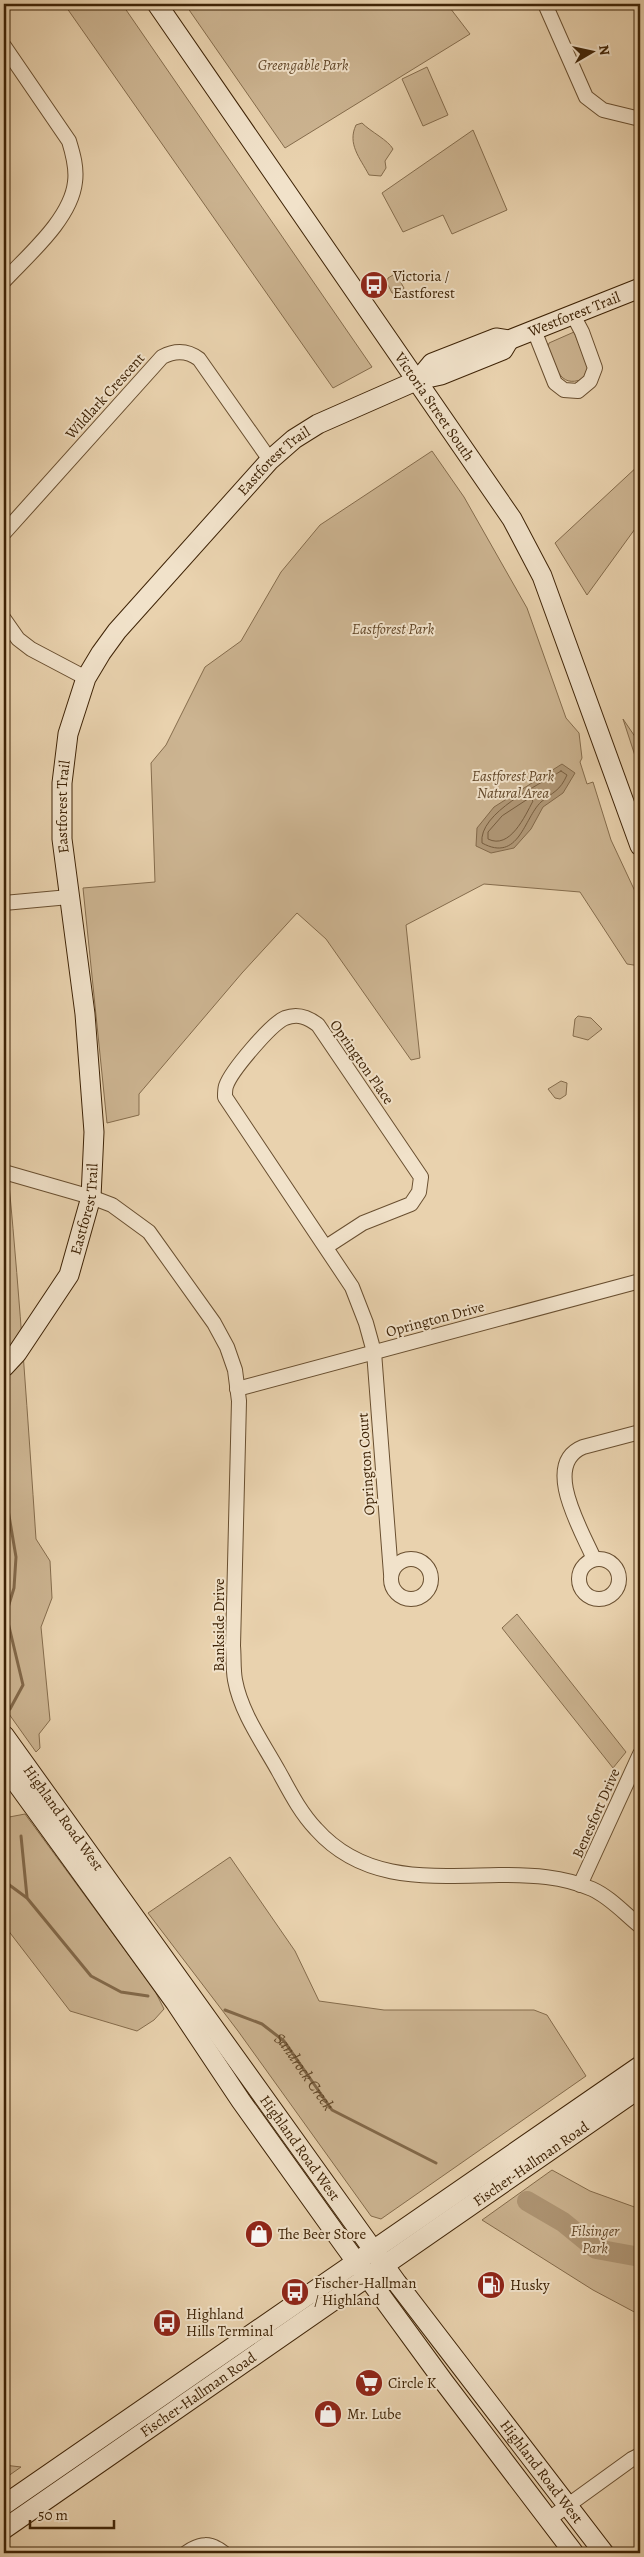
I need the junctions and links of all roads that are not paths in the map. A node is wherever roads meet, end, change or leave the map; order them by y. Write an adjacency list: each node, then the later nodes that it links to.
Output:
1 (157, 4): 9 (main road, Victoria Street South)
2 (545, 4): 4 (street)
3 (4, 46): 5 (street)
4 (640, 118)
5 (4, 281)
6 (640, 288): 7 (main road, Westforest Trail)
7 (572, 315): 8 (main road, Westforest Trail); 8 (street)
8 (534, 330): 9 (main road, Westforest Trail)
9 (418, 380): 10 (main road, Eastforest Trail); 14 (main road, Victoria Street South)
10 (270, 460): 11 (street, Wildlark Crescent); 13 (main road, Eastforest Trail)
11 (4, 533)
12 (4, 619): 13 (street)
13 (86, 678): 15 (main road, Eastforest Trail)
14 (640, 846)
15 (69, 897): 16 (street); 18 (main road, Eastforest Trail)
16 (4, 903)
17 (4, 1172): 18 (street, Bankside Drive)
18 (91, 1196): 22 (main road, Eastforest Trail); 23 (street, Bankside Drive)
19 (326, 1247): 19 (street, Oprington Place); 21 (street, Oprington Place)
20 (640, 1285): 21 (street, Oprington Drive)
21 (374, 1352): 23 (street, Oprington Drive); 26 (street, Oprington Court)
22 (4, 1367)
23 (237, 1389): 30 (street, Bankside Drive)
24 (640, 1432): 25 (street)
25 (594, 1559)
26 (391, 1574)
27 (4, 1735): 34 (main road, Highland Road West)
28 (640, 1754): 30 (street, Benesfort Drive)
29 (4, 1766): 35 (main road, Highland Road West)
30 (580, 1885): 31 (street, Bankside Drive)
31 (640, 1926)
32 (640, 2066): 34 (main road, Fischer-Hallman Road)
33 (640, 2088): 36 (main road, Fischer-Hallman Road)
34 (373, 2249): 35 (main road, Fischer-Hallman Road); 36 (main road, Highland Road West)
35 (356, 2261): 37 (main road, Highland Road West); 40 (main road, Fischer-Hallman Road)
36 (385, 2266): 37 (main road, Fischer-Hallman Road); 39 (main road, Highland Road West)
37 (368, 2278): 41 (main road, Highland Road West); 42 (main road, Fischer-Hallman Road)
38 (640, 2455): 39 (street)
39 (569, 2504): 41 (street); 46 (main road, Highland Road West)
40 (4, 2505)
41 (549, 2519): 45 (main road, Highland Road West)
42 (4, 2529)
43 (186, 2553): 44 (street)
44 (224, 2553)
45 (574, 2553)
46 (604, 2553)

